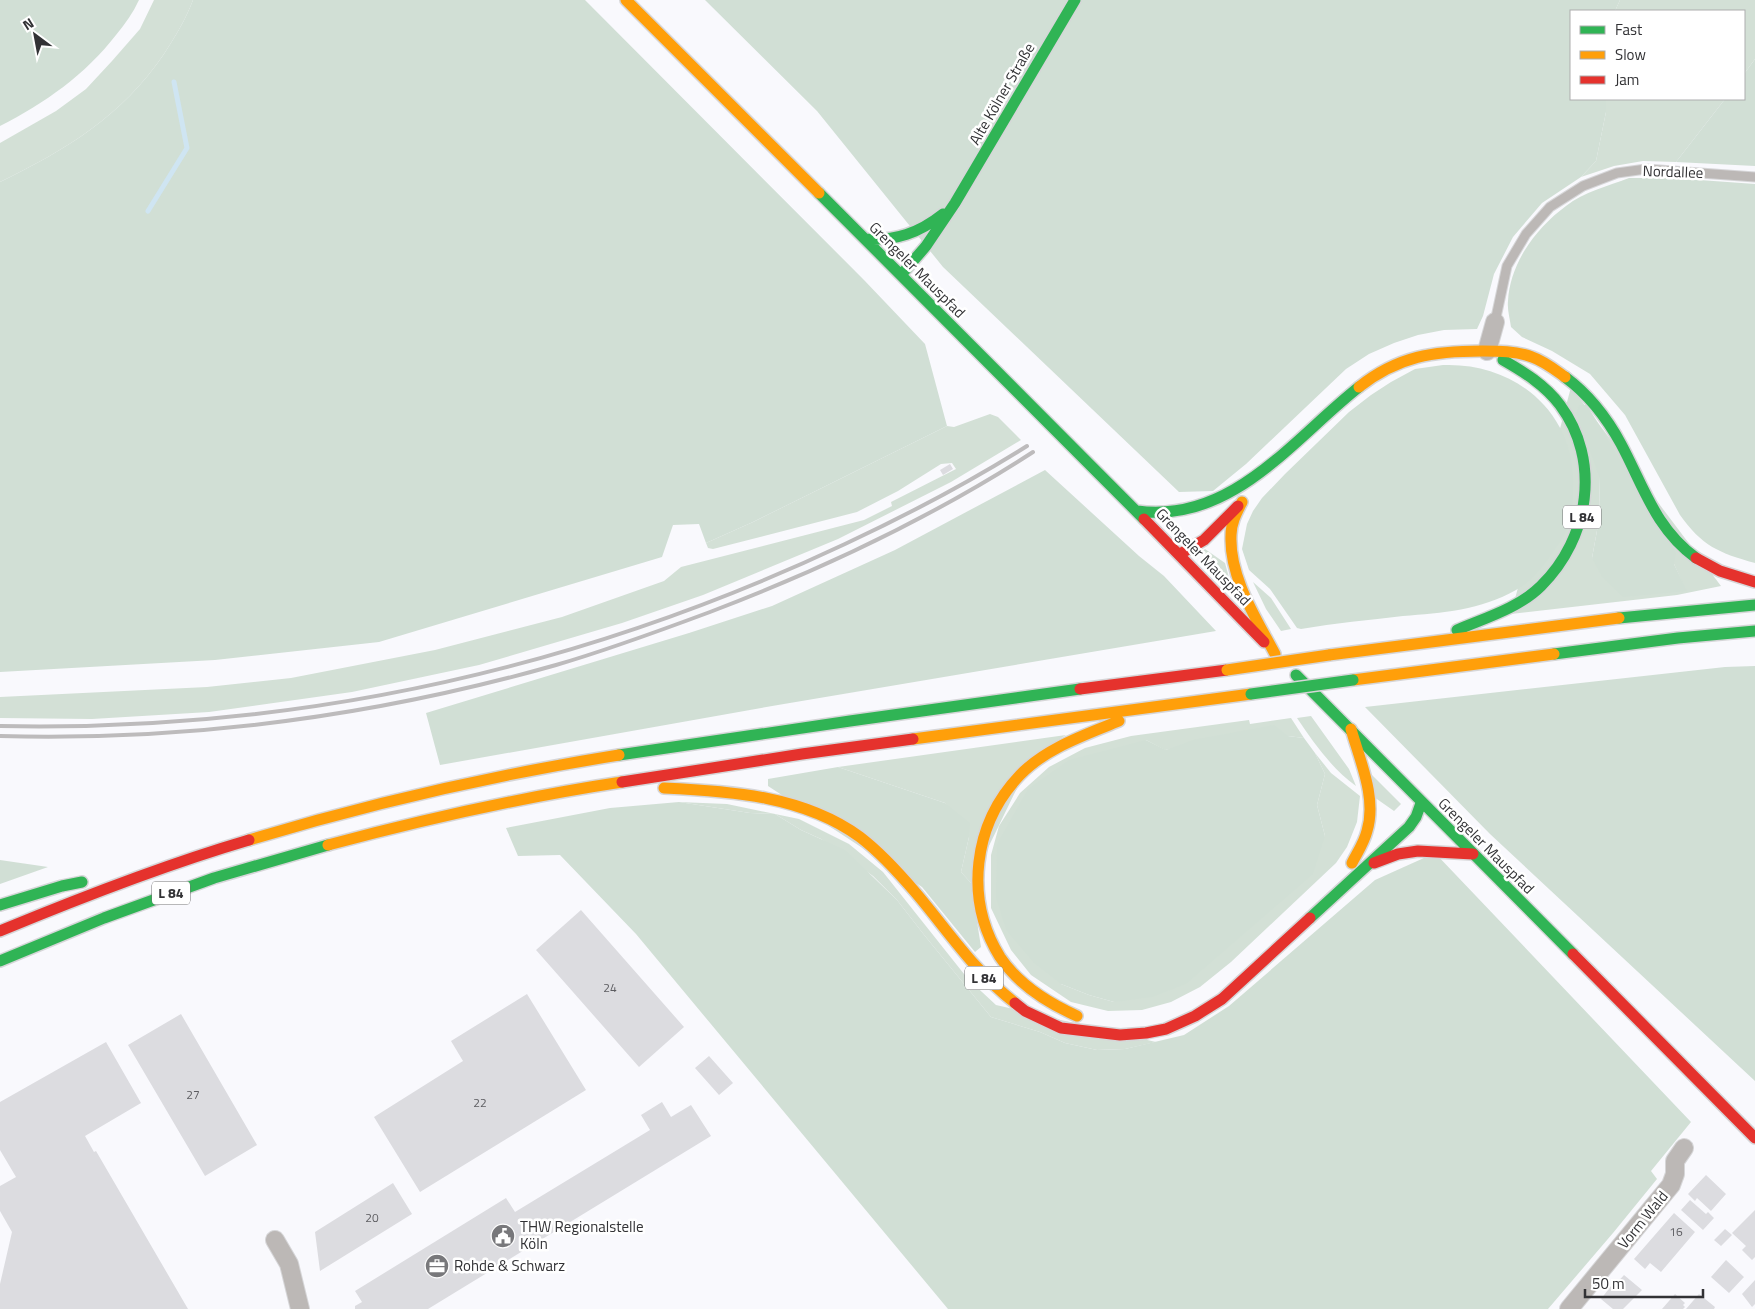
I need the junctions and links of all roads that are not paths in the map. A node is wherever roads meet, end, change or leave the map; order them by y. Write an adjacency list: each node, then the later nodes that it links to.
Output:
1 (626, 0): 5 (main road, Grengeler Mauspfad)
2 (1075, 0): 4 (main road, Alte Kölner Straße)
3 (1755, 176): 7 (lane, Nordallee)
4 (955, 203): 5 (main road, Alte Kölner Straße); 6 (main road, Alte Kölner Straße)
5 (865, 239): 6 (main road, Grengeler Mauspfad)
6 (901, 275): 12 (main road, Grengeler Mauspfad)
7 (1495, 322): 8 (street, Nordallee)
8 (1487, 351): 9 (main road, L 84); 16 (main road, L 84); 19 (main road, L 84)
9 (1262, 473): 10 (main road, L 84); 11 (main road, L 84)
10 (1230, 494): 12 (main road, L 84); 13 (main road, L 84)
11 (1242, 502): 15 (main road, L 84); 20 (main road, L 84)
12 (1138, 511): 15 (main road, Grengeler Mauspfad)
13 (1206, 516)
14 (1187, 538): 15 (main road)
15 (1180, 554): 20 (main road, Grengeler Mauspfad)
16 (1755, 582)
17 (1755, 605): 19 (main road, L 84)
18 (1755, 631): 21 (main road, L 84, bridge)
19 (1428, 643): 28 (main road, L 84, bridge)
20 (1275, 654): 22 (main road, Grengeler Mauspfad)
21 (1150, 707): 23 (main road, L 84); 34 (main road, L 84)
22 (1351, 729): 24 (main road, Grengeler Mauspfad); 30 (main road)
23 (600, 785): 29 (main road, L 84); 33 (main road, L 84)
24 (1421, 803): 25 (main road); 27 (main road, Grengeler Mauspfad); 29 (main road, L 84)
25 (1406, 808)
26 (1378, 837): 30 (main road)
27 (1473, 854): 29 (main road, L 84); 36 (main road, Grengeler Mauspfad)
28 (176, 863): 31 (main road); 32 (main road, L 84)
29 (1366, 866)
30 (1345, 870): 35 (main road)
31 (0, 905)
32 (0, 931)
33 (0, 961)
34 (1085, 1018)
35 (1164, 1018)
36 (1755, 1138)
37 (1684, 1148): 40 (street, Vorm Wald)
38 (275, 1240): 39 (street)
39 (300, 1309)
40 (1569, 1309)

